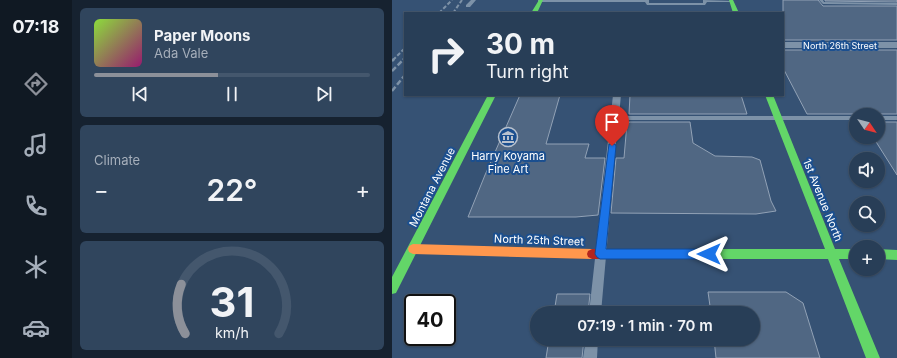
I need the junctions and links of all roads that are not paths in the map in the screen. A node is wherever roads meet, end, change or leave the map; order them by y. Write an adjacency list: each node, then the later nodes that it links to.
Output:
1 (474, 0): 6 (lane)
2 (540, 0): 4 (lane); 7 (main road)
3 (821, 0): 5 (lane)
4 (731, 1): 8 (main road)
5 (897, 4)
6 (468, 6)
7 (534, 12)
8 (736, 12)
9 (784, 45): 10 (street, North 26th Street)
10 (897, 45)
11 (491, 96): 19 (main road, Montana Avenue)
12 (616, 96): 14 (lane)
13 (769, 96): 15 (main road, 1st Avenue North)
14 (615, 118): 15 (lane); 20 (lane)
15 (778, 118): 16 (lane); 21 (main road, 1st Avenue North)
16 (849, 118)
17 (885, 118): 18 (lane)
18 (897, 118)
19 (413, 249): 20 (main road, North 25th Street); 25 (main road, Montana Avenue)
20 (600, 254): 21 (main road, North 25th Street); 26 (lane)
21 (832, 254): 22 (main road, North 25th Street); 29 (main road, 1st Avenue North)
22 (849, 254)
23 (885, 254): 24 (main road)
24 (897, 255)
25 (392, 289)
26 (596, 306)
27 (591, 346): 28 (lane)
28 (590, 358)
29 (873, 358)

